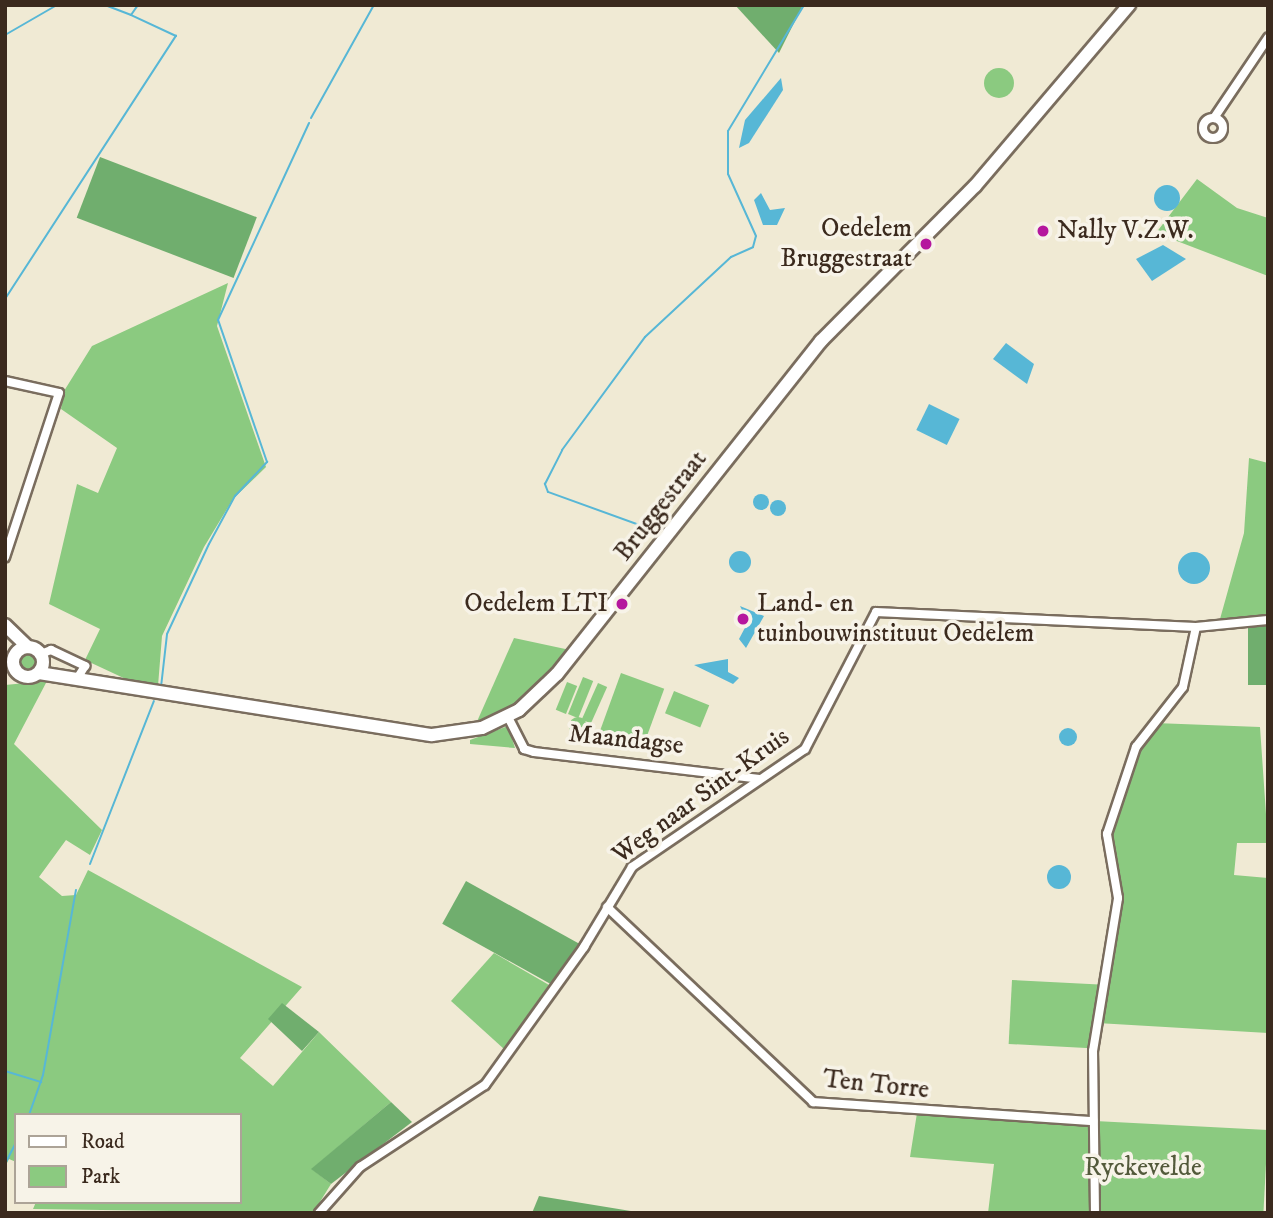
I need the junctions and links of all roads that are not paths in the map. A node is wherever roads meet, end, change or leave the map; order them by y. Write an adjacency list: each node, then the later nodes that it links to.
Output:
1 (1129, 5): 14 (main road, Bruggestraat)
2 (1268, 38): 3 (street)
3 (1214, 118)
4 (5, 381): 5 (street)
5 (5, 557)
6 (1268, 620): 8 (street, Weg naar Sint-Kruis)
7 (5, 625): 10 (main road)
8 (1196, 627): 15 (street, Weg naar Sint-Kruis); 17 (street)
9 (5, 632): 10 (main road)
10 (16, 657): 11 (main road); 12 (main road)
11 (41, 662): 12 (main road); 13 (main road, Bruggestraat); 13 (street)
12 (12, 675)
13 (83, 678): 14 (main road, Bruggestraat)
14 (508, 717): 15 (street, Maandagse)
15 (759, 779): 16 (street, Weg naar Sint-Kruis)
16 (607, 907): 17 (street, Ten Torre); 18 (street, Weg naar Sint-Kruis)
17 (1093, 1121): 19 (street)
18 (318, 1213)
19 (1095, 1213)

